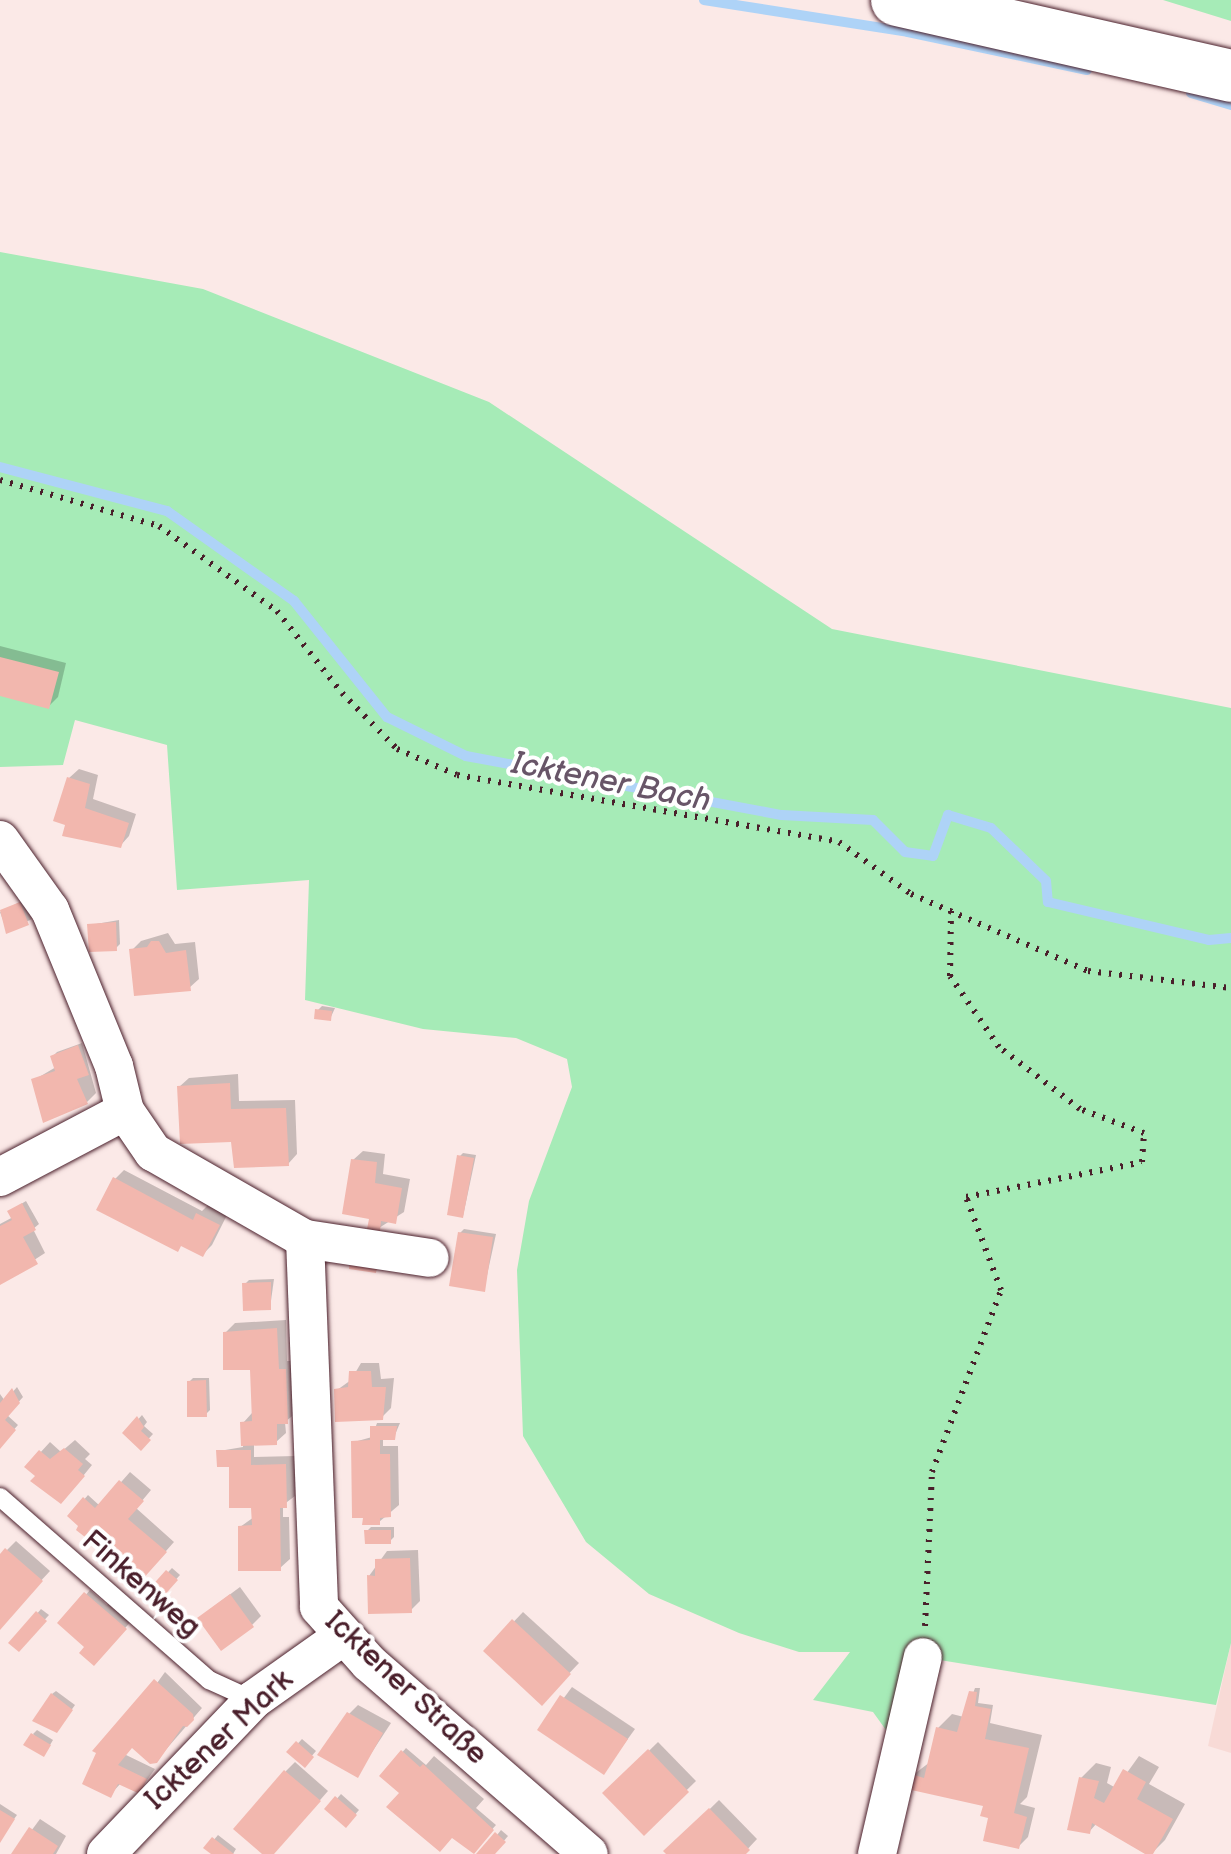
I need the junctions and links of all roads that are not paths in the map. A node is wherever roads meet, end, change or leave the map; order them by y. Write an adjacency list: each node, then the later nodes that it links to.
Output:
1 (897, 0): 2 (main road)
2 (1231, 76)
3 (0, 840): 4 (street)
4 (124, 1111): 5 (street); 6 (street)
5 (0, 1177)
6 (305, 1239): 7 (street); 9 (street, Icktener Straße)
7 (430, 1258)
8 (0, 1496): 11 (lane, Finkenweg)
9 (342, 1637): 11 (street, Icktener Mark); 14 (street, Icktener Straße)
10 (923, 1658): 12 (street)
11 (253, 1700): 13 (street, Icktener Mark)
12 (883, 1853)
13 (106, 1854)
14 (589, 1854)

